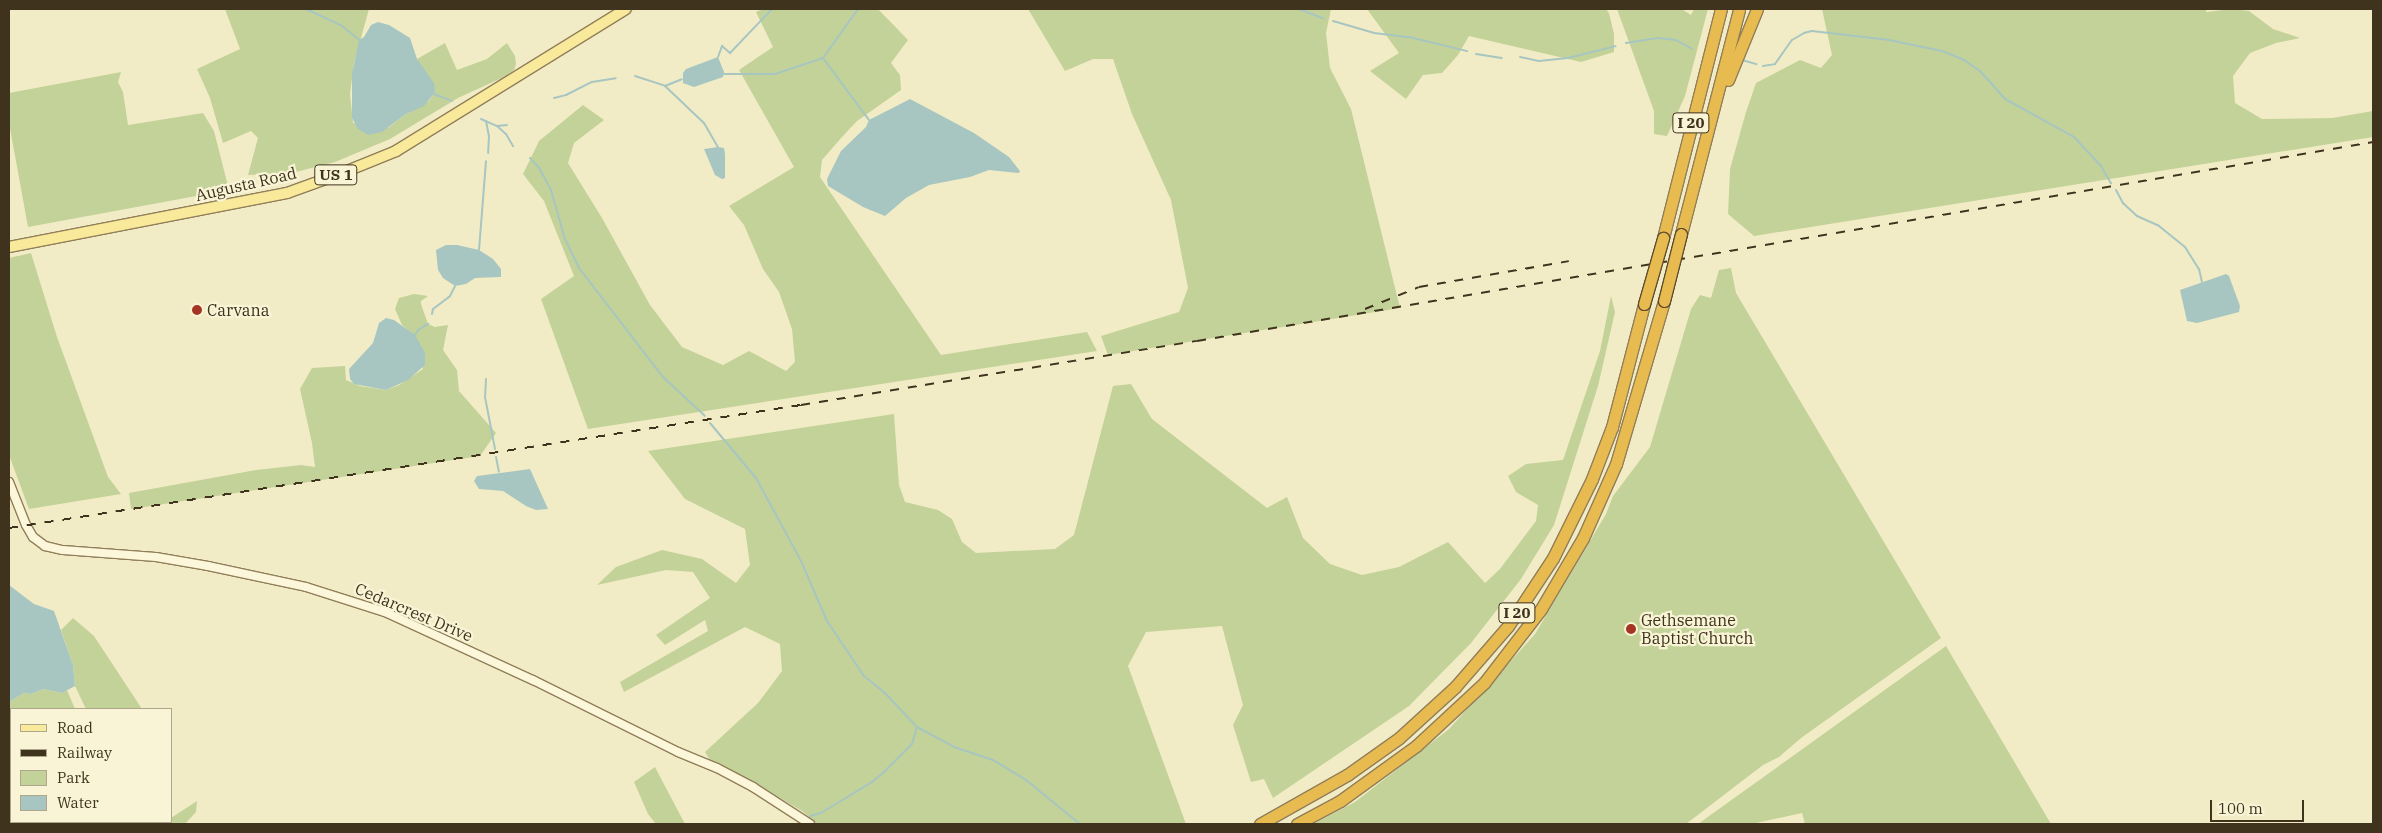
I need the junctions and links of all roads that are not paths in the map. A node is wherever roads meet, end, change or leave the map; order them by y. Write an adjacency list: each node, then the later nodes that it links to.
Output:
1 (626, 9): 8 (main road, Augusta Road / US 1)
2 (1716, 9): 6 (highway)
3 (1721, 9): 6 (highway, I 20)
4 (1739, 9): 7 (highway, I 20)
5 (1757, 9): 7 (highway)
6 (1713, 39): 11 (highway, I 20, bridge)
7 (1701, 160): 12 (highway, I 20, bridge)
8 (9, 246)
9 (9, 482): 10 (street, Cedarcrest Drive)
10 (810, 824)
11 (1260, 824)
12 (1297, 824)

